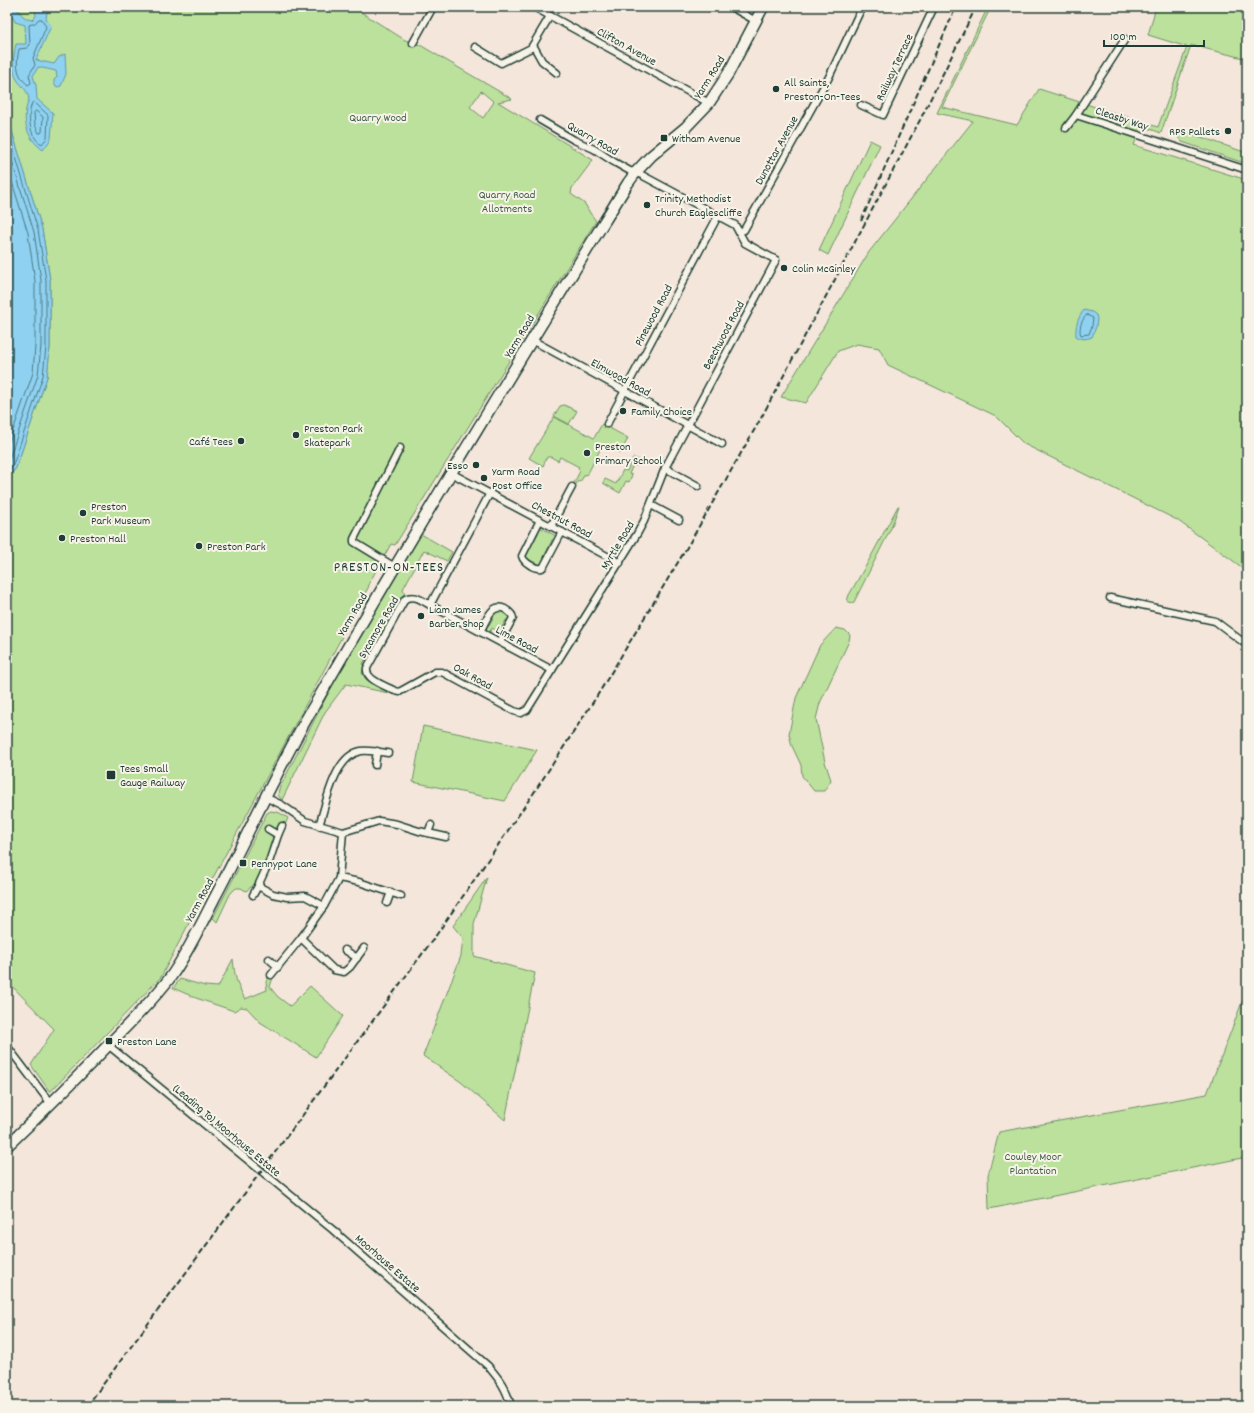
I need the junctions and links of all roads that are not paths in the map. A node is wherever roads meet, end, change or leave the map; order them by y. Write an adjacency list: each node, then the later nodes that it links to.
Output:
1 (432, 7): 10 (street)
2 (534, 7): 7 (street, Clifton Avenue)
3 (730, 7): 8 (street)
4 (763, 7): 8 (main road, Yarm Road)
5 (862, 7): 22 (street, Dunottar Avenue)
6 (934, 7): 15 (street, Railway Terrace)
7 (550, 16): 11 (street); 14 (street, Clifton Avenue)
8 (756, 21): 14 (main road, Yarm Road)
9 (1125, 39): 16 (street, Cleasby Way)
10 (413, 44)
11 (533, 45): 12 (street); 13 (street)
12 (475, 47)
13 (557, 73)
14 (709, 104): 20 (main road, Yarm Road)
15 (861, 105)
16 (1076, 115): 18 (street); 19 (street, Cleasby Way)
17 (540, 120): 20 (street, Quarry Road)
18 (1066, 128)
19 (1247, 170)
20 (636, 172): 21 (street); 23 (main road, Yarm Road)
21 (718, 216): 22 (street); 24 (street, Pinewood Road)
22 (740, 232): 26 (street, Beechwood Road)
23 (532, 340): 24 (street, Elmwood Road); 30 (main road, Yarm Road)
24 (624, 391): 25 (street, Pinewood Road); 26 (street, Elmwood Road)
25 (607, 424)
26 (687, 425): 27 (street, Elmwood Road); 29 (street, Myrtle Road)
27 (722, 444)
28 (400, 448): 40 (street)
29 (665, 468): 31 (street); 34 (street, Myrtle Road)
30 (451, 473): 33 (street, Chestnut Road); 40 (main road, Yarm Road)
31 (698, 486)
32 (572, 487): 37 (street)
33 (490, 493): 35 (street, Chestnut Road); 42 (street)
34 (651, 505): 36 (street); 39 (street, Myrtle Road)
35 (540, 520): 37 (street, Chestnut Road); 38 (street)
36 (678, 520)
37 (551, 526): 38 (street, Chestnut Road)
38 (562, 532): 39 (street, Chestnut Road)
39 (620, 563): 46 (street, Myrtle Road)
40 (395, 566): 51 (main road, Yarm Road)
41 (1110, 598): 45 (street)
42 (430, 605): 43 (street, Lime Road); 47 (street, Sycamore Road)
43 (480, 632): 44 (street, Lime Road); 44 (street)
44 (500, 642): 46 (street, Lime Road)
45 (1247, 645)
46 (552, 670): 47 (street, Oak Road)
47 (367, 674)
48 (377, 751): 49 (street); 50 (street); 54 (street)
49 (388, 753)
50 (375, 765)
51 (265, 797): 54 (street); 74 (main road, Yarm Road)
52 (431, 825): 57 (street)
53 (282, 826): 58 (street)
54 (319, 826): 56 (street)
55 (268, 829): 58 (street)
56 (343, 832): 57 (street); 60 (street)
57 (428, 834): 59 (street)
58 (278, 835): 61 (street)
59 (446, 837)
60 (339, 878): 62 (street); 66 (street)
61 (258, 886): 63 (street); 66 (street)
62 (391, 892): 64 (street); 65 (street)
63 (253, 895)
64 (401, 896)
65 (387, 903)
66 (324, 906): 67 (street)
67 (301, 938): 70 (street); 72 (street)
68 (364, 948): 70 (street)
69 (346, 950): 70 (street)
70 (357, 958)
71 (269, 959): 72 (street)
72 (278, 966): 73 (street)
73 (272, 975)
74 (108, 1045): 76 (main road, Yarm Road); 78 (street, (Leading To) Moorhouse Estate)
75 (7, 1046): 76 (street)
76 (51, 1104): 77 (main road, Yarm Road)
77 (7, 1146)
78 (333, 1230): 79 (street, Moorhouse Estate)
79 (511, 1406)

